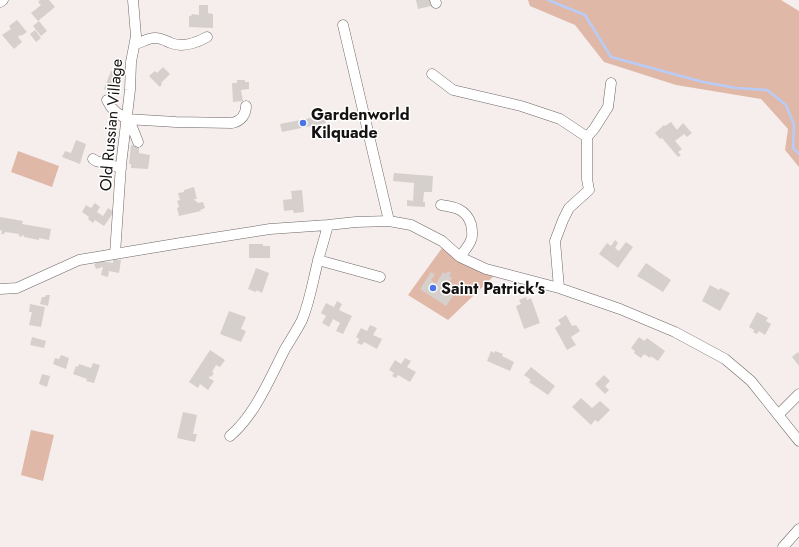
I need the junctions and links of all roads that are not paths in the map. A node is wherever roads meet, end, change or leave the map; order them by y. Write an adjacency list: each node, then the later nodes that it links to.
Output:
1 (2, 0): 3 (street)
2 (133, 0): 6 (street, Old Russian Village)
3 (0, 2)
4 (343, 25): 17 (street)
5 (207, 37): 6 (street)
6 (135, 44): 11 (street, Old Russian Village)
7 (432, 74): 12 (street)
8 (611, 83): 12 (street)
9 (107, 100): 11 (street)
10 (246, 106): 11 (street)
11 (128, 119): 13 (street); 15 (street, Old Russian Village)
12 (587, 137): 23 (street)
13 (138, 142)
14 (93, 159): 15 (street)
15 (121, 168): 19 (street, Old Russian Village)
16 (441, 205): 20 (street)
17 (389, 221): 18 (street); 20 (street)
18 (328, 225): 19 (street); 21 (street)
19 (115, 254): 24 (street)
20 (460, 257): 23 (street)
21 (318, 260): 22 (street); 27 (street)
22 (380, 277)
23 (559, 288): 26 (street)
24 (0, 289)
25 (799, 394): 26 (street)
26 (778, 415): 28 (street)
27 (230, 436)
28 (799, 441)
29 (799, 529): 30 (street)
30 (783, 547)

